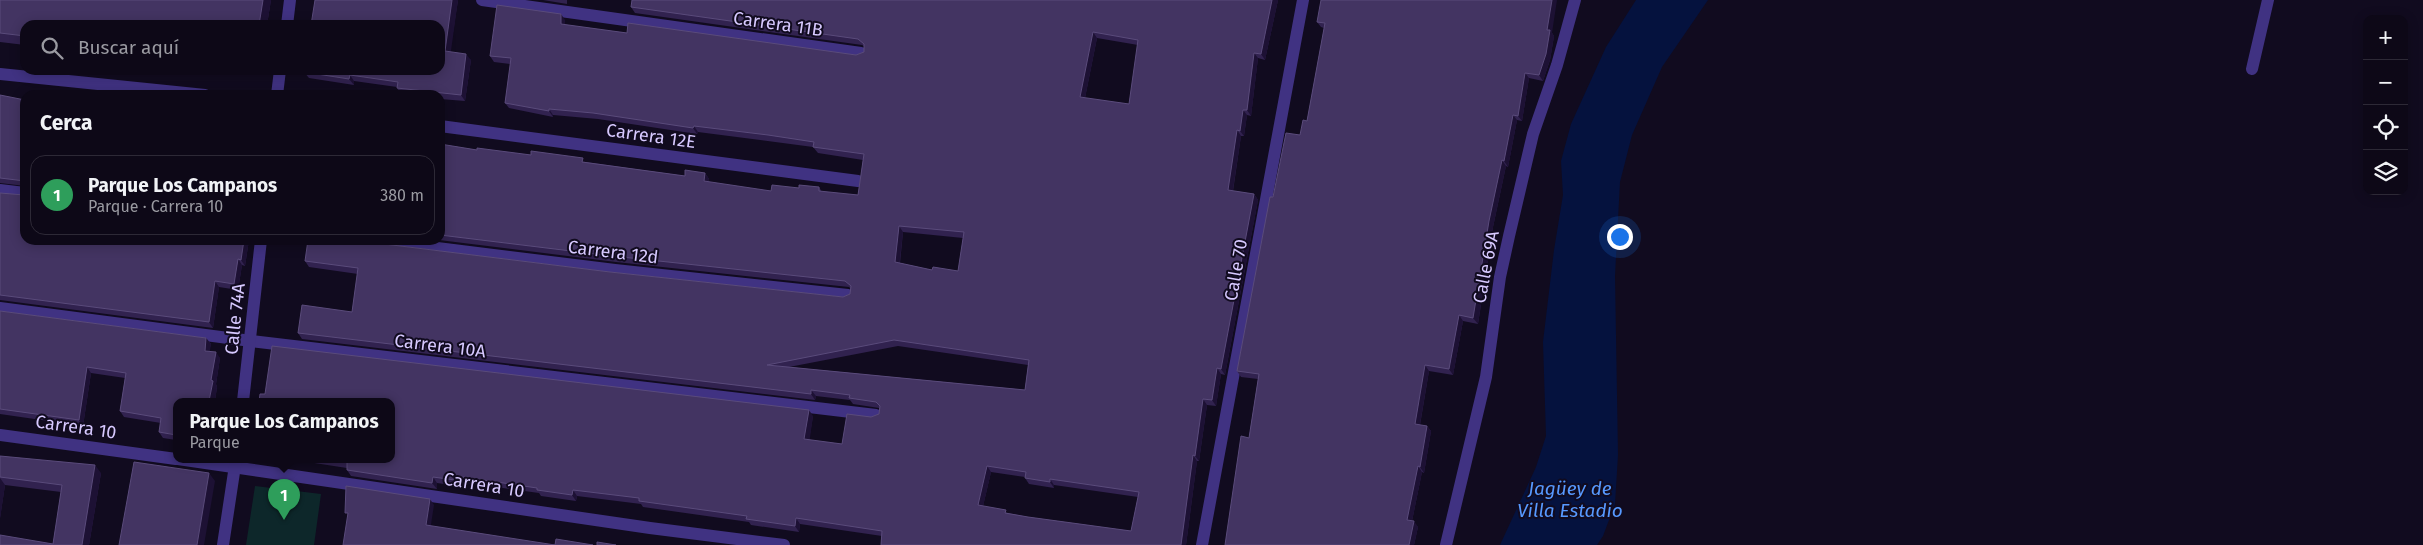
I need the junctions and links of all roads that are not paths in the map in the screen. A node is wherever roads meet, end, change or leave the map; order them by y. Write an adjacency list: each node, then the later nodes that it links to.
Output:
1 (290, 0): 6 (street)
2 (482, 0): 7 (street, Carrera 11B)
3 (1303, 0): 29 (street, Calle 70)
4 (1575, 0): 30 (street, Calle 69A)
5 (2268, 0): 8 (street)
6 (288, 20)
7 (861, 53)
8 (2252, 69)
9 (0, 74): 11 (street)
10 (279, 75): 12 (street)
11 (156, 90)
12 (278, 90)
13 (445, 127): 14 (street, Carrera 12E)
14 (858, 181)
15 (0, 190): 16 (street)
16 (20, 193)
17 (260, 245): 21 (street, Calle 74A)
18 (413, 245): 19 (street, Carrera 12d)
19 (848, 295)
20 (0, 308): 21 (street, Carrera 10A)
21 (250, 341): 22 (street, Calle 74A); 23 (street, Carrera 10A)
22 (243, 398)
23 (876, 415)
24 (0, 435): 25 (street, Carrera 10)
25 (173, 458)
26 (235, 463): 27 (street); 28 (street, Carrera 10)
27 (223, 545)
28 (784, 545)
29 (1202, 545)
30 (1446, 545)

